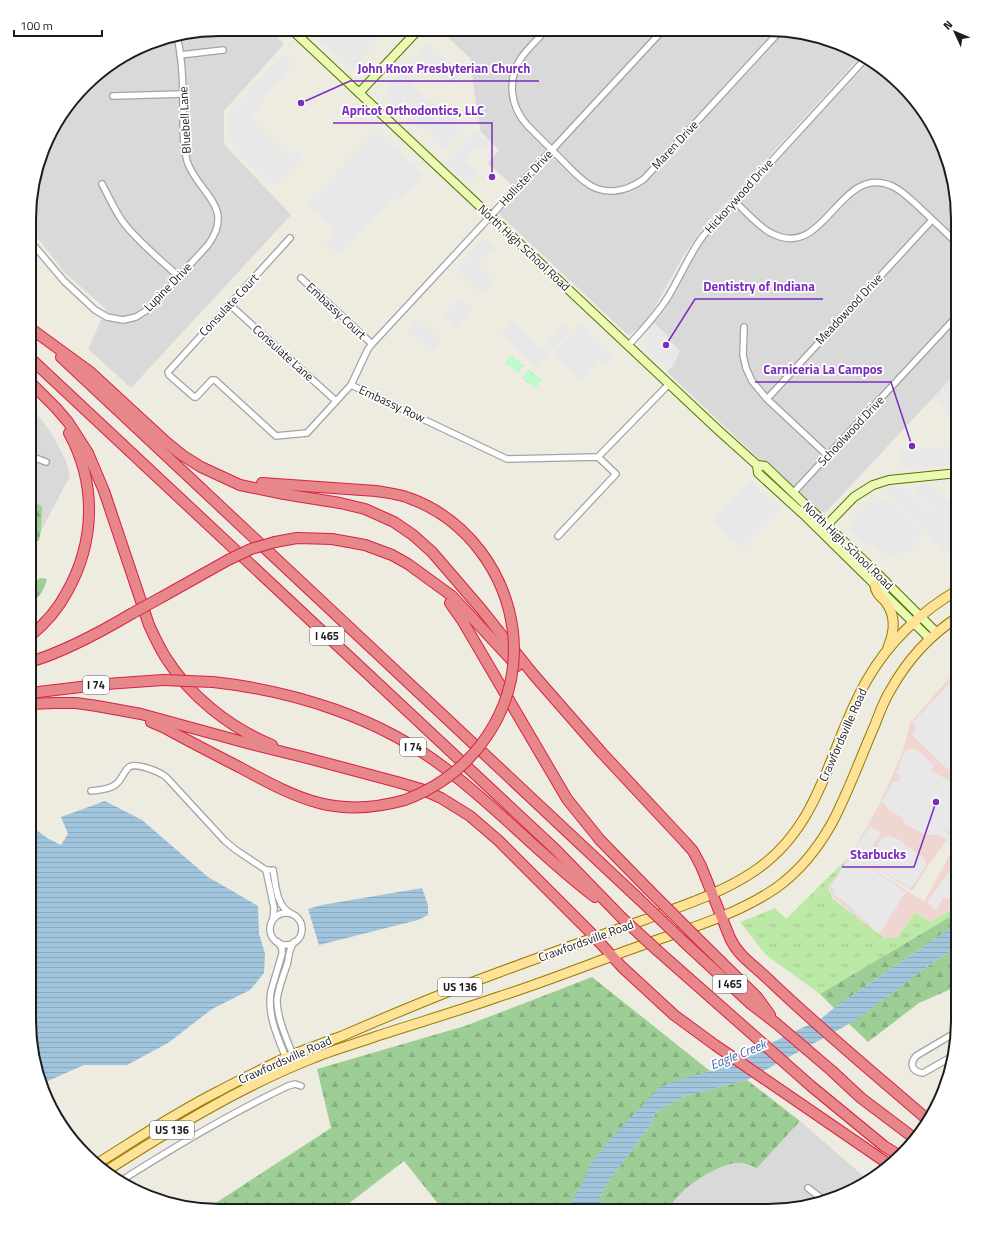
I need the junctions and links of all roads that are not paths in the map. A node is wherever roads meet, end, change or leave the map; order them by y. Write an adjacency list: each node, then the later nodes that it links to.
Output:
1 (298, 36): 10 (street, North High School Road)
2 (412, 36): 10 (street)
3 (540, 36): 13 (street, Maren Drive)
4 (657, 36): 13 (street, Hollister Drive)
5 (775, 36): 13 (street, Maren Drive)
6 (178, 41): 8 (street, Bluebell Lane)
7 (222, 50): 8 (street)
8 (180, 55): 11 (street, Bluebell Lane)
9 (862, 62): 15 (street, Hickorywood Drive)
10 (359, 93): 16 (street, North High School Road)
11 (183, 94): 12 (street); 17 (street, Bluebell Lane)
12 (113, 96)
13 (552, 150): 16 (street, Hollister Drive)
14 (102, 184): 22 (street)
15 (734, 201): 18 (street); 30 (street, Hickorywood Drive)
16 (490, 217): 29 (street, Hollister Drive); 30 (street, North High School Road)
17 (218, 220): 22 (street, Lupine Drive)
18 (932, 220): 20 (street); 37 (street, Meadowood Drive)
19 (290, 238): 24 (street, Consulate Court)
20 (951, 238)
21 (36, 248): 22 (street, Lupine Drive)
22 (179, 277)
23 (300, 278): 29 (street, Embassy Court)
24 (229, 304): 32 (street, Consulate Court); 38 (street, Consulate Lane)
25 (951, 323): 39 (street, Schoolwood Drive)
26 (744, 327): 37 (street)
27 (36, 332): 45 (highway)
28 (36, 334): 74 (highway, I 465, bridge)
29 (372, 344): 34 (street, Hollister Drive)
30 (628, 346): 33 (street, North High School Road)
31 (36, 364): 67 (highway, I 465)
32 (168, 372): 38 (street, Embassy Row)
33 (669, 384): 40 (street); 43 (street, North High School Road)
34 (351, 385): 38 (street, Embassy Row); 40 (street, Embassy Row)
35 (36, 389): 36 (highway)
36 (41, 394): 54 (highway); 62 (highway)
37 (767, 399): 39 (street)
38 (336, 401)
39 (828, 456): 46 (street, Schoolwood Drive)
40 (598, 457): 48 (street)
41 (36, 458): 42 (street)
42 (46, 462)
43 (757, 465): 46 (street, North High School Road); 47 (street, North High School Road)
44 (951, 474): 47 (street)
45 (230, 480): 60 (highway, bridge); 61 (highway)
46 (793, 493): 47 (street, North High School Road)
47 (824, 529): 50 (street, North High School Road); 52 (street, North High School Road)
48 (558, 536)
49 (435, 584): 57 (highway, bridge); 61 (highway); 74 (highway, bridge)
50 (875, 585): 52 (street, North High School Road); 56 (main road)
51 (951, 594): 52 (main road, Crawfordsville Road)
52 (917, 619): 55 (street, North High School Road); 56 (main road, Crawfordsville Road)
53 (951, 623): 55 (main road, Crawfordsville Road)
54 (36, 631)
55 (934, 636): 68 (main road, Crawfordsville Road)
56 (886, 652): 65 (main road, Crawfordsville Road)
57 (36, 660)
58 (36, 692): 67 (highway, I 74, bridge)
59 (36, 704): 60 (highway)
60 (108, 708): 62 (highway)
61 (602, 753): 65 (highway)
62 (308, 758): 70 (highway)
63 (91, 791): 64 (street)
64 (269, 870): 66 (street); 69 (street)
65 (711, 894): 68 (highway); 70 (main road, Crawfordsville Road / US 136)
66 (291, 914): 69 (street); 72 (street)
67 (621, 916): 82 (highway, I 465, bridge)
68 (721, 916): 73 (main road, Crawfordsville Road / US 136); 80 (highway)
69 (273, 919): 71 (street)
70 (595, 938): 73 (highway); 76 (main road, Crawfordsville Road / US 136)
71 (278, 942): 72 (street); 76 (street)
72 (294, 942): 76 (street)
73 (612, 956): 78 (main road, Crawfordsville Road / US 136); 84 (highway)
74 (777, 1024): 81 (highway, I 465)
75 (951, 1035): 77 (street)
76 (290, 1056): 78 (street); 83 (main road, Crawfordsville Road / US 136)
77 (946, 1060)
78 (294, 1066): 85 (main road, Crawfordsville Road / US 136)
79 (301, 1086): 86 (street, Crawfordsville Road)
80 (924, 1116)
81 (911, 1135)
82 (895, 1153)
83 (101, 1161)
84 (885, 1162)
85 (111, 1168)
86 (125, 1178)
87 (808, 1188): 88 (street)
88 (819, 1197)

